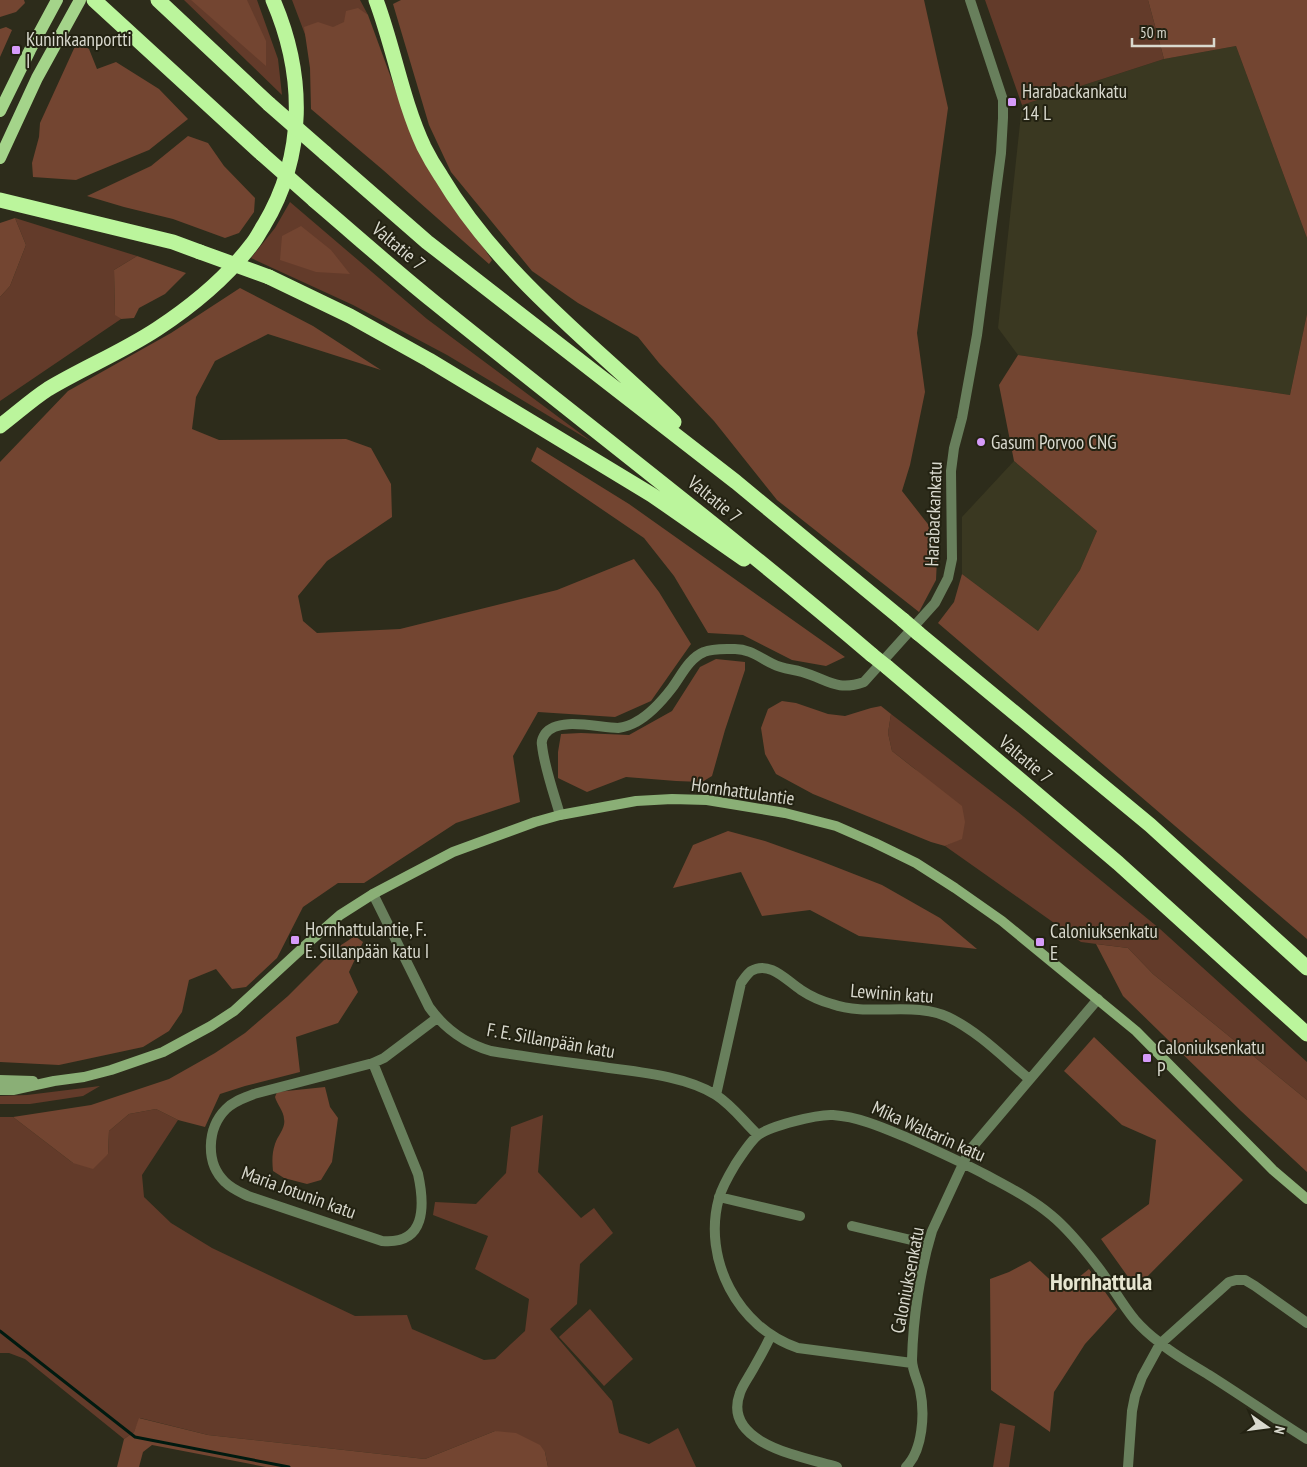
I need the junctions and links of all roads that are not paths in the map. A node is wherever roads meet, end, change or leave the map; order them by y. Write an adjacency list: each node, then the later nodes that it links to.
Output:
1 (57, 0): 8 (main road)
2 (80, 0): 9 (main road)
3 (94, 0): 13 (highway, Valtatie 7, bridge)
4 (158, 0): 12 (highway, Valtatie 7, bridge)
5 (273, 0): 11 (highway)
6 (376, 0): 12 (highway)
7 (970, 0): 14 (street, Harabackankatu)
8 (0, 111)
9 (0, 158)
10 (0, 200): 13 (highway, bridge)
11 (0, 426)
12 (736, 482): 16 (highway, Valtatie 7, bridge)
13 (799, 592): 19 (highway, Valtatie 7, bridge)
14 (560, 815): 15 (street, Hornhattulantie); 17 (street, Hornhattulantie)
15 (373, 894): 18 (street, F. E. Sillanpään katu); 23 (street, Hornhattulantie)
16 (1307, 968)
17 (1098, 999): 21 (street, Caloniuksenkatu); 29 (street, Hornhattulantie)
18 (437, 1018): 20 (street, Maria Jotunin katu); 25 (street, F. E. Sillanpään katu)
19 (1307, 1034)
20 (373, 1063): 20 (street, Maria Jotunin katu)
21 (1029, 1079): 25 (street, Lewinin katu); 27 (street, Caloniuksenkatu)
22 (0, 1080): 23 (street, Hornhattulantie)
23 (54, 1081): 24 (street, Hornhattulantie)
24 (0, 1090)
25 (716, 1095): 26 (street, F. E. Sillanpään katu)
26 (758, 1135): 27 (street, Mika Waltarin katu); 28 (street, Mika Waltarin katu)
27 (963, 1163): 32 (street, Caloniuksenkatu); 35 (street, Mika Waltarin katu)
28 (719, 1197): 30 (street); 34 (street, Mika Waltarin katu)
29 (1307, 1199)
30 (800, 1216)
31 (852, 1226): 32 (street)
32 (928, 1244): 36 (street, Caloniuksenkatu)
33 (1307, 1323): 35 (street)
34 (771, 1335): 36 (street, Mika Waltarin katu); 38 (street)
35 (1160, 1344): 37 (street, Mika Waltarin katu); 40 (street)
36 (912, 1363): 39 (street, Caloniuksenkatu)
37 (1307, 1438)
38 (837, 1467)
39 (906, 1467)
40 (1128, 1467)

